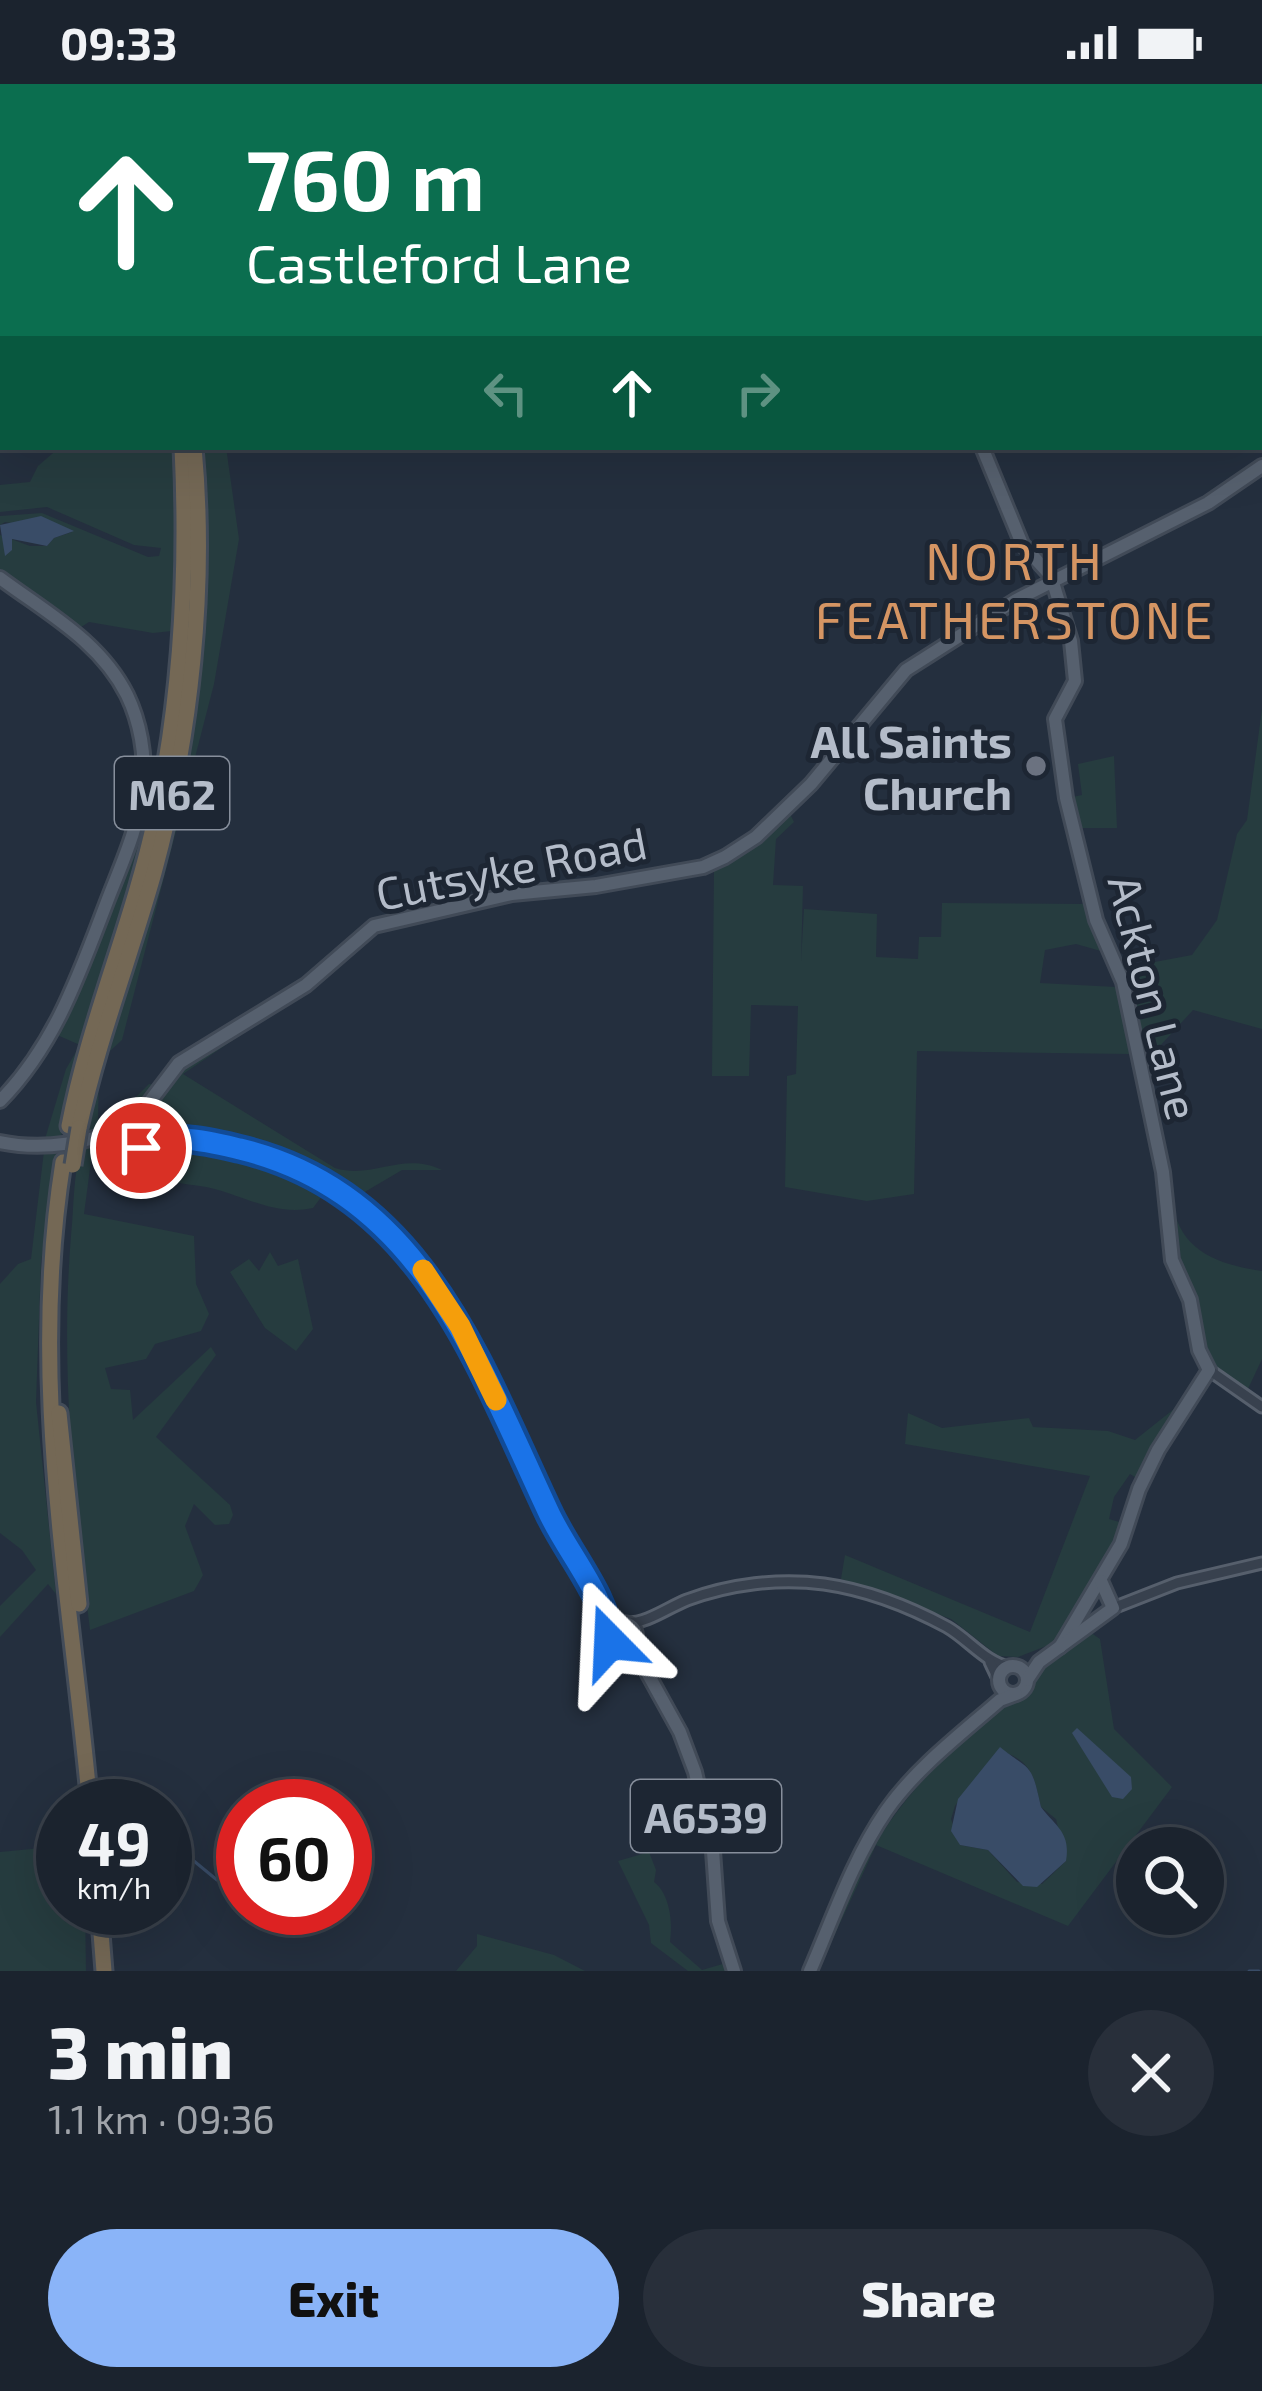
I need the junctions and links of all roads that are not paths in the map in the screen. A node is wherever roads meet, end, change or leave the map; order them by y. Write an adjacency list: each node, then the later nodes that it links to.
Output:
1 (182, 450): 9 (highway, M62)
2 (194, 450): 9 (highway, M62)
3 (983, 450): 6 (main road)
4 (1262, 466): 6 (main road, Cutsyke Road)
5 (0, 578): 7 (main road)
6 (1053, 581): 8 (main road, Cutsyke Road); 16 (main road, Ackton Lane)
7 (0, 1101)
8 (141, 1113): 10 (main road, Cutsyke Road); 11 (main road)
9 (74, 1127): 15 (highway, M62, bridge)
10 (121, 1129): 11 (main road); 12 (main road, Cutsyke Road); 14 (main road)
11 (141, 1137): 14 (main road); 20 (main road, A6539)
12 (98, 1140): 13 (main road, Cutsyke Road); 14 (main road, Cutsyke Road)
13 (1, 1142)
14 (119, 1149)
15 (68, 1164): 36 (highway, M62); 37 (highway, M62)
16 (1209, 1370): 17 (street); 19 (main road)
17 (1262, 1407)
18 (1262, 1563): 21 (street)
19 (1101, 1579): 21 (main road); 26 (main road)
20 (600, 1605): 23 (main road, A6539); 24 (main road, A6539)
21 (1113, 1607): 26 (main road)
22 (650, 1618): 23 (street); 25 (street); 28 (street)
23 (624, 1623): 24 (main road); 25 (main road, A6539)
24 (610, 1633): 27 (main road, A6539)
25 (636, 1636): 27 (main road); 31 (main road, A6539)
26 (1060, 1647): 29 (main road)
27 (623, 1650): 31 (main road, A6539)
28 (987, 1657): 30 (street); 33 (street)
29 (1039, 1662): 30 (main road); 32 (main road)
30 (1011, 1667): 32 (main road); 33 (main road)
31 (645, 1670): 41 (main road, A6539)
32 (1027, 1680): 34 (main road)
33 (1000, 1683): 34 (main road); 35 (main road)
34 (1016, 1694): 35 (main road)
35 (990, 1708): 42 (main road)
36 (87, 1779)
37 (97, 1779)
38 (102, 1935): 40 (highway)
39 (108, 1935): 40 (highway)
40 (106, 1969)
41 (734, 1971)
42 (810, 1971)

